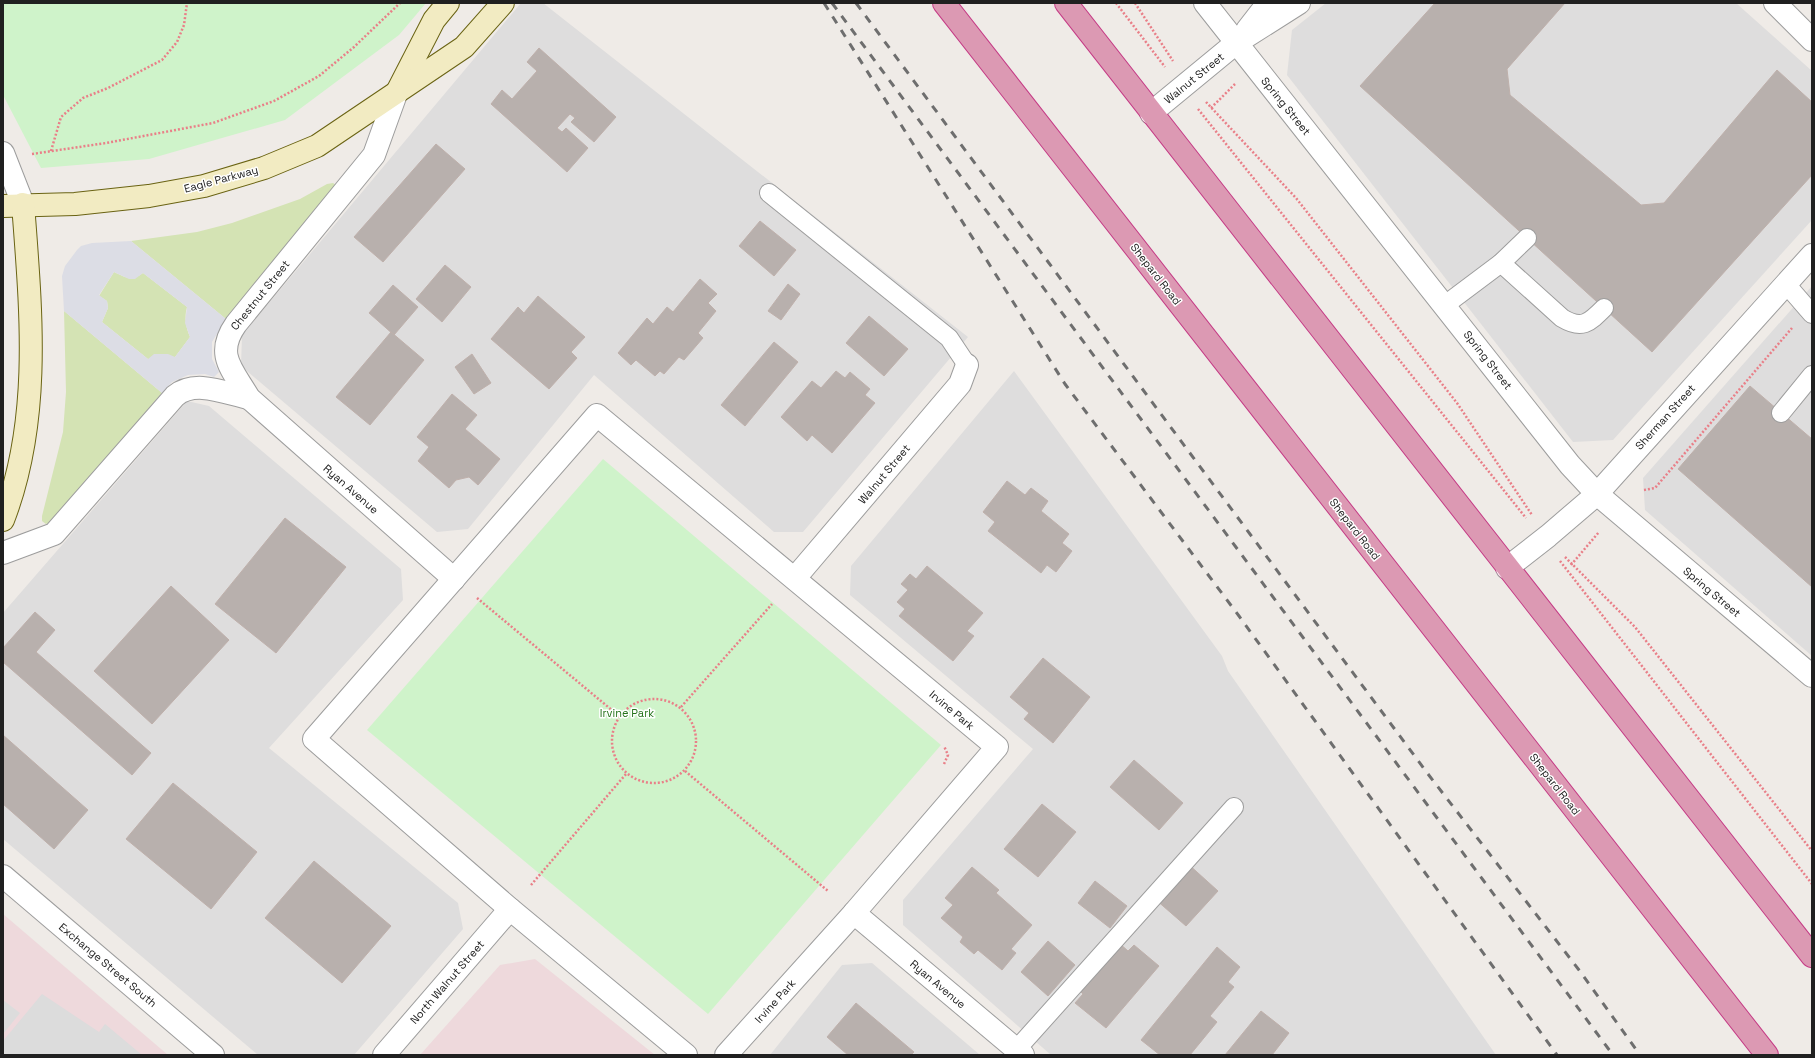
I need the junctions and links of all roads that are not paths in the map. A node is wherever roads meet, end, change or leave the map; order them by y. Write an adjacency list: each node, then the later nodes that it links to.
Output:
1 (448, 3): 11 (street, Eagle Parkway)
2 (503, 3): 11 (street, Eagle Parkway)
3 (944, 3): 44 (highway, Shepard Road)
4 (1066, 3): 12 (highway)
5 (1205, 3): 10 (street, Spring Street)
6 (1268, 3): 10 (street, Walnut Street)
7 (1299, 3): 10 (street, Walnut Street)
8 (1775, 3): 9 (street)
9 (1812, 40)
10 (1236, 43): 12 (street, Walnut Street); 20 (street, Spring Street)
11 (396, 94): 15 (street, Eagle Parkway); 25 (street, Chestnut Street)
12 (1151, 113): 30 (highway)
13 (4, 156): 15 (street)
14 (769, 193): 23 (lane)
15 (13, 205): 28 (street)
16 (1527, 238): 18 (lane)
17 (1812, 255): 19 (street, Sherman Street)
18 (1501, 263): 20 (lane); 21 (lane)
19 (1786, 284): 22 (lane); 27 (street, Sherman Street)
20 (1445, 305): 27 (street, Spring Street)
21 (1604, 308)
22 (1810, 312)
23 (967, 365): 31 (street, Walnut Street)
24 (1812, 375): 26 (lane)
25 (249, 398): 29 (street); 32 (street, Ryan Avenue)
26 (1781, 412)
27 (1597, 494): 30 (street, Sherman Street); 33 (street, Spring Street)
28 (3, 520)
29 (3, 553)
30 (1507, 568): 38 (highway)
31 (795, 578): 32 (street, Irvine Park); 37 (street, Irvine Park)
32 (454, 579): 36 (street, Irvine Park)
33 (1812, 676)
34 (1234, 807): 39 (lane)
35 (3, 876): 40 (street, Exchange Street South)
36 (510, 909): 41 (street, North Walnut Street); 42 (street, Irvine Park)
37 (854, 913): 39 (street, Ryan Avenue); 43 (street, Irvine Park)
38 (1812, 956)
39 (1020, 1053)
40 (213, 1055)
41 (384, 1055)
42 (686, 1055)
43 (726, 1055)
44 (1767, 1055)

